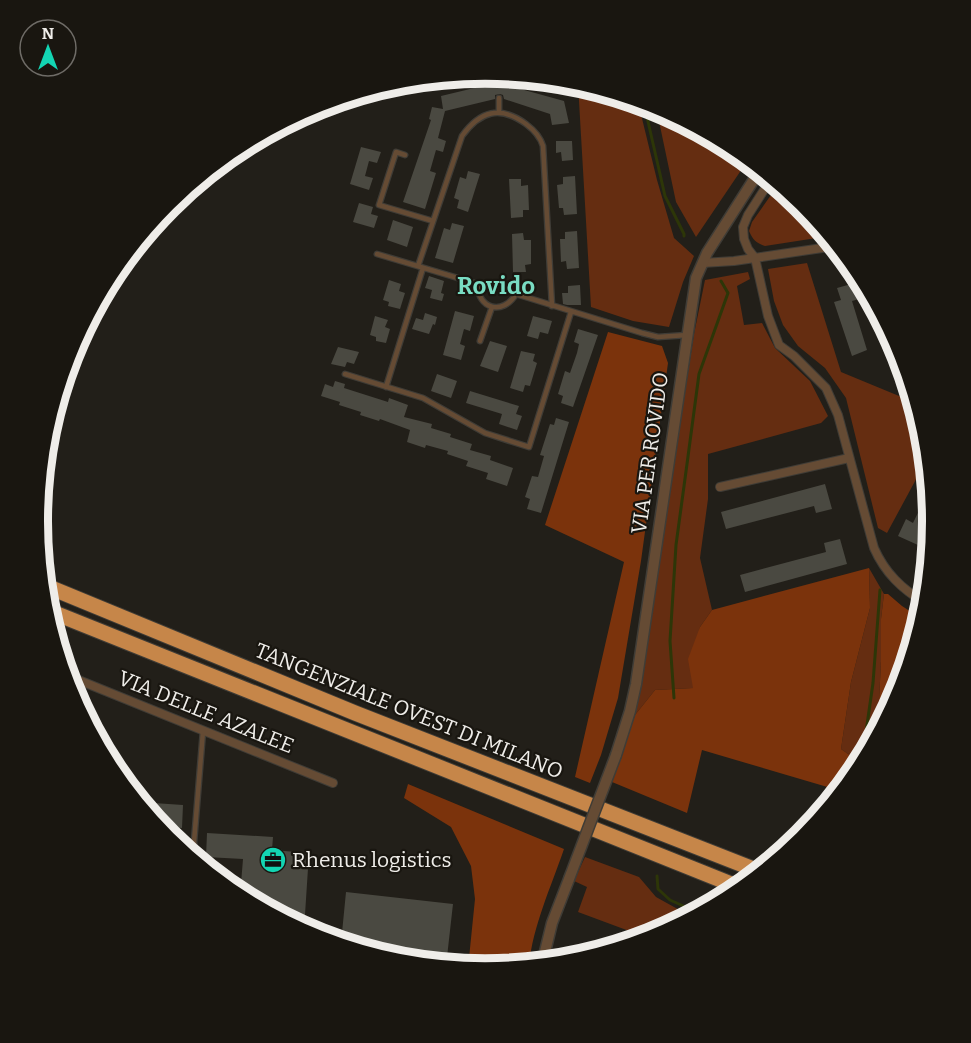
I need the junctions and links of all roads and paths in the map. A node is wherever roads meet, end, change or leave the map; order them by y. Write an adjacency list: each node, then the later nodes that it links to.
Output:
1 (499, 98): 2 (lane)
2 (499, 113): 6 (lane); 12 (lane)
3 (405, 155): 6 (lane)
4 (755, 177): 10 (street, VIA PER ROVIDO)
5 (766, 186): 9 (street)
6 (433, 221): 11 (lane)
7 (826, 247): 9 (street)
8 (377, 254): 11 (lane)
9 (755, 258): 10 (street); 19 (street)
10 (702, 262): 15 (street, VIA PER ROVIDO)
11 (420, 267): 13 (lane); 18 (lane)
12 (552, 306): 13 (lane); 14 (lane)
13 (492, 307): 16 (lane)
14 (571, 312): 15 (lane); 18 (lane)
15 (687, 335): 32 (street, VIA PER ROVIDO, bridge)
16 (480, 341)
17 (345, 374): 18 (lane)
18 (386, 387)
19 (849, 458): 20 (street); 22 (street)
20 (720, 487)
21 (53, 589): 30 (highway, TANGENZIALE OVEST DI MILANO)
22 (916, 597)
23 (58, 615): 31 (highway, TANGENZIALE OVEST DI MILANO)
24 (78, 680): 25 (street, VIA DELLE AZALEE)
25 (203, 730): 26 (street, VIA DELLE AZALEE); 28 (lane)
26 (333, 783)
27 (188, 842): 28 (lane)
28 (194, 842): 29 (lane)
29 (195, 848)
30 (752, 869)
31 (731, 884)
32 (544, 955)

